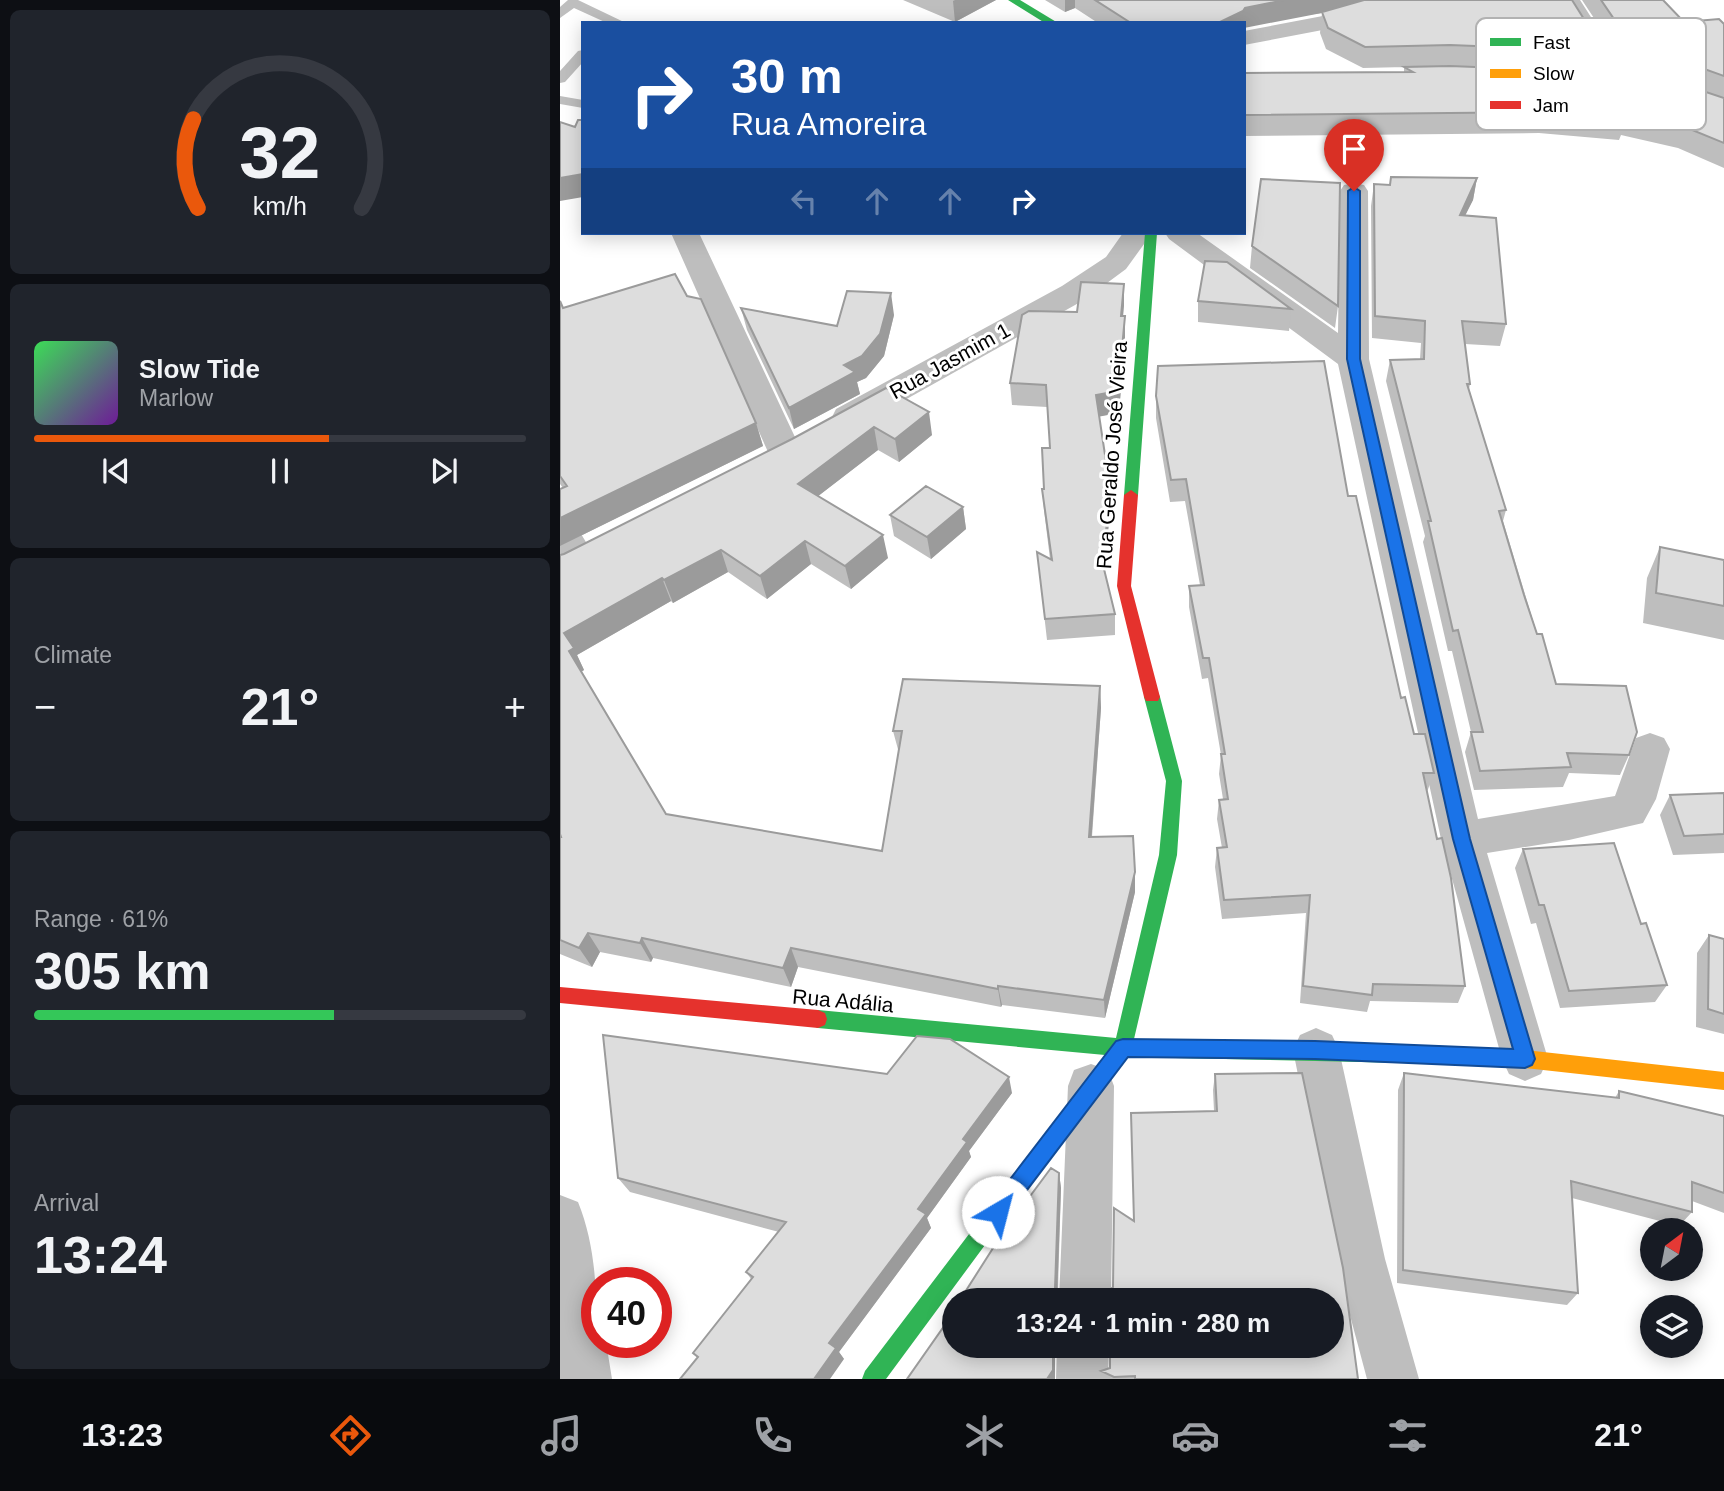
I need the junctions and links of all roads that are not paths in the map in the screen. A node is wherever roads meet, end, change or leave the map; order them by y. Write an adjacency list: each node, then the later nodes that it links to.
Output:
1 (1013, 0): 7 (street)
2 (1398, 0): 8 (street)
3 (1568, 0): 5 (street)
4 (560, 14): 6 (lane)
5 (1579, 18)
6 (612, 21)
7 (1050, 21)
8 (1246, 38)
9 (578, 70): 10 (lane)
10 (560, 79)
11 (560, 100): 12 (lane)
12 (581, 104)
13 (1354, 191): 18 (street)
14 (686, 235): 15 (street, Rua Jasmim 1)
15 (1137, 235)
16 (1151, 235): 22 (street, Rua Geraldo José Vieira)
17 (1182, 235): 18 (street)
18 (1353, 359): 20 (street)
19 (1650, 749): 20 (street)
20 (1462, 839): 24 (street)
21 (560, 995): 22 (street, Rua Adália)
22 (1123, 1048): 23 (street, Rua Adália); 26 (street)
23 (1315, 1050): 24 (street, Rua Adália); 33 (street)
24 (1525, 1059): 25 (street, Rua Adália)
25 (1724, 1081)
26 (1091, 1086): 28 (street); 31 (street)
27 (560, 1220): 30 (street)
28 (1084, 1288)
29 (1083, 1358): 32 (street)
30 (586, 1379)
31 (873, 1379)
32 (1082, 1379)
33 (1393, 1379)

